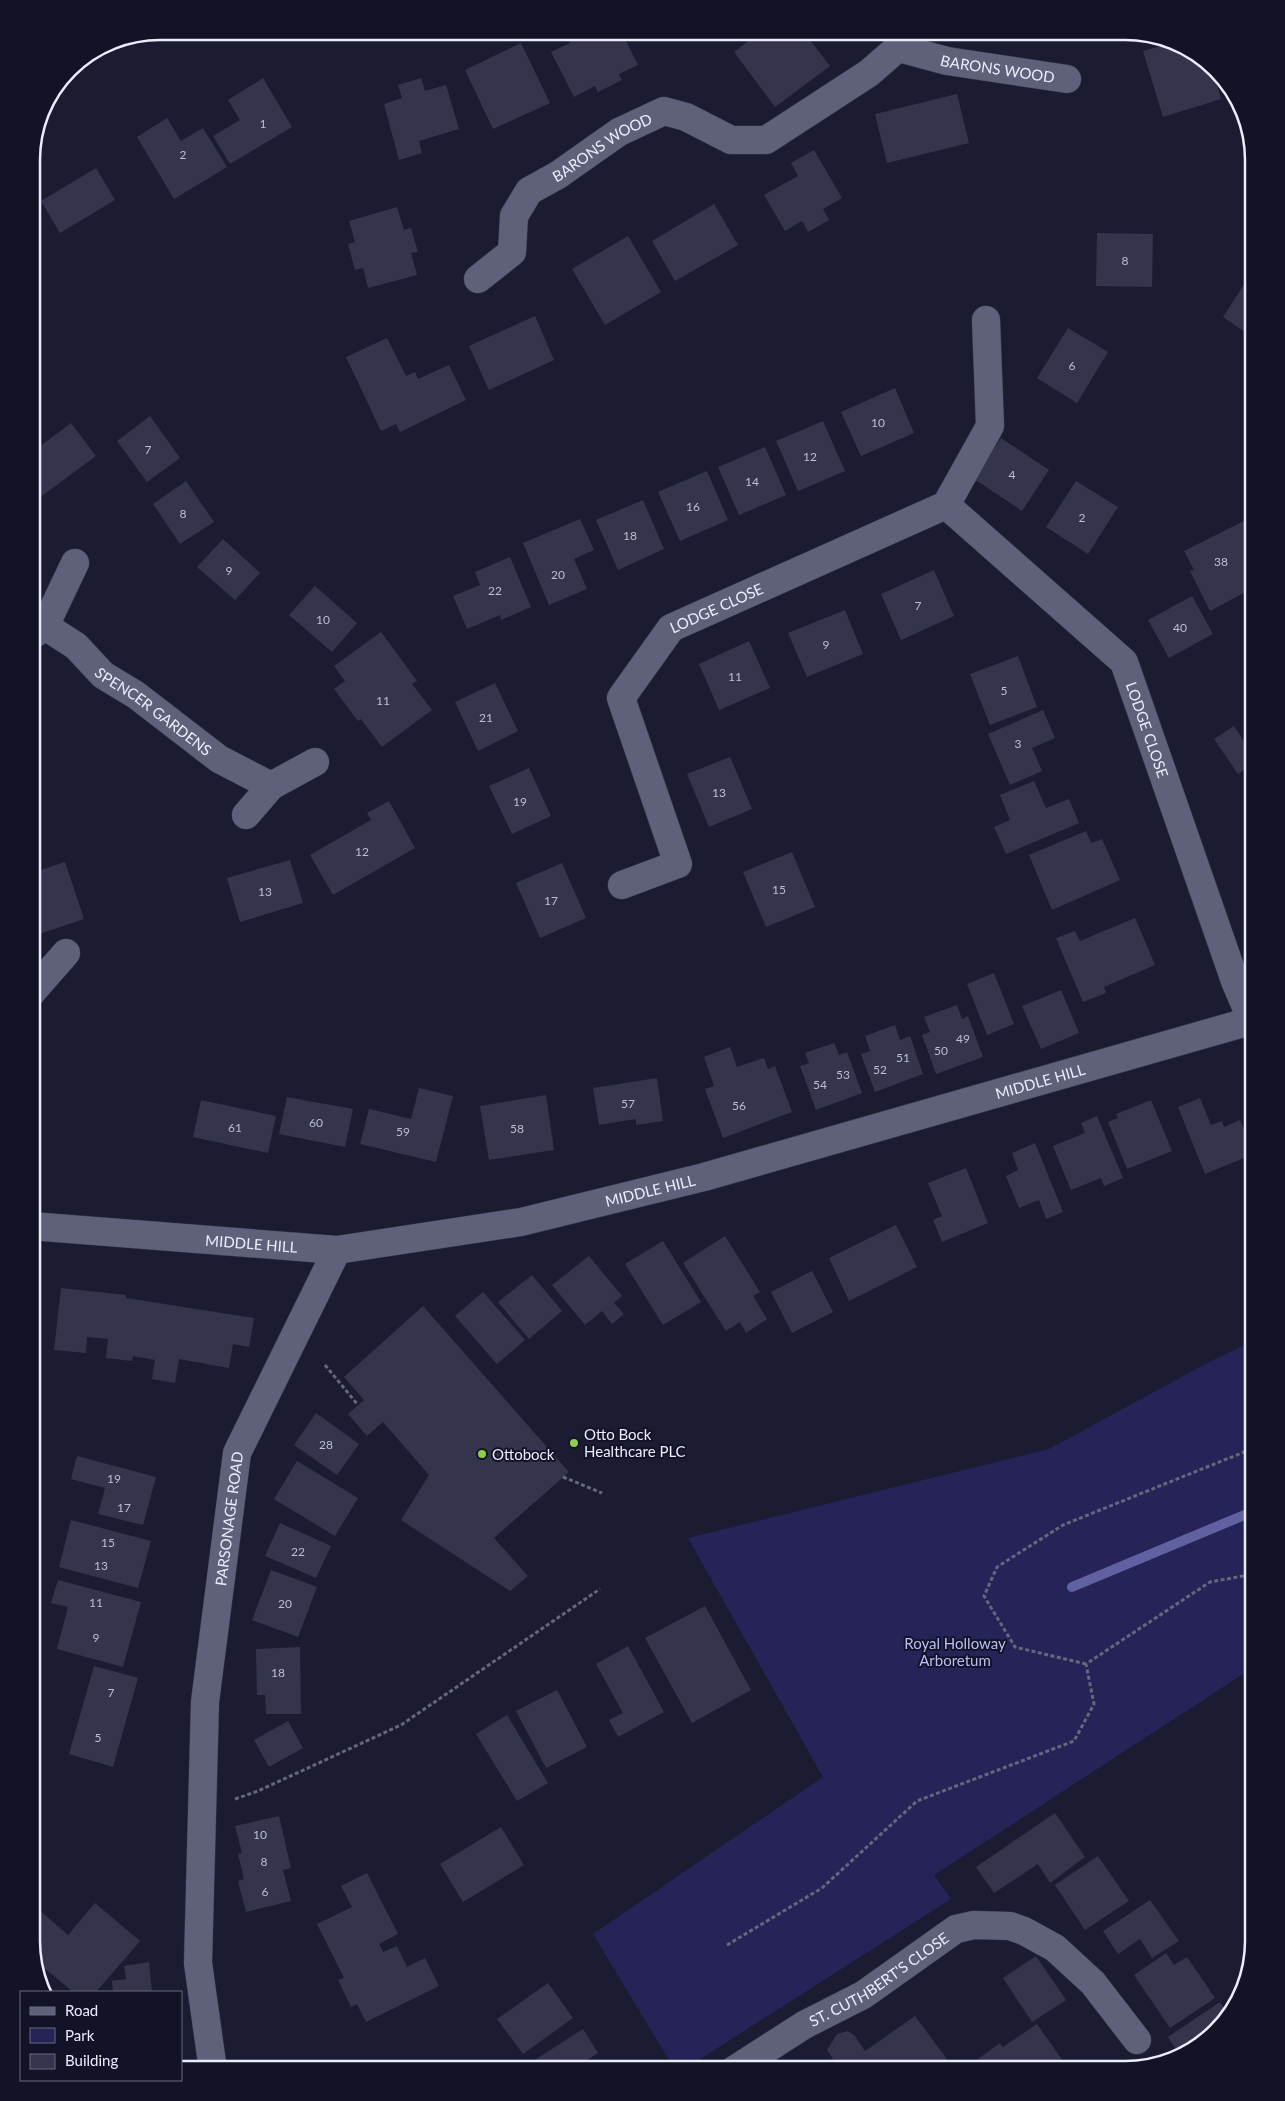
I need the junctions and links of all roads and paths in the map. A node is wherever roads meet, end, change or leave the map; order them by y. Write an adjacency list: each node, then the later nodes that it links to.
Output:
1 (908, 40): 2 (street, BARONS WOOD); 3 (street, BARONS WOOD)
2 (1067, 80)
3 (478, 279)
4 (986, 320): 5 (street)
5 (946, 505): 12 (street, LODGE CLOSE); 15 (street, LODGE CLOSE)
6 (75, 563): 7 (street, SPENCER GARDENS)
7 (40, 627)
8 (40, 632): 10 (street, SPENCER GARDENS)
9 (315, 762): 10 (street)
10 (270, 786): 11 (street)
11 (246, 815)
12 (622, 885)
13 (66, 953): 14 (street)
14 (40, 983)
15 (1245, 1003)
16 (1245, 1022): 18 (street, MIDDLE HILL)
17 (40, 1227): 18 (street, MIDDLE HILL)
18 (337, 1250): 27 (street, PARSONAGE ROAD)
19 (324, 1365): 20 (path)
20 (358, 1405)
21 (1245, 1452): 26 (path)
22 (564, 1476): 23 (path)
23 (602, 1493)
24 (1245, 1576): 26 (path)
25 (600, 1589): 27 (path)
26 (1086, 1664): 28 (path)
27 (203, 1810): 30 (street, PARSONAGE ROAD)
28 (727, 1945)
29 (1137, 2040): 31 (street, ST. CUTHBERT'S CLOSE)
30 (212, 2061)
31 (748, 2061)

